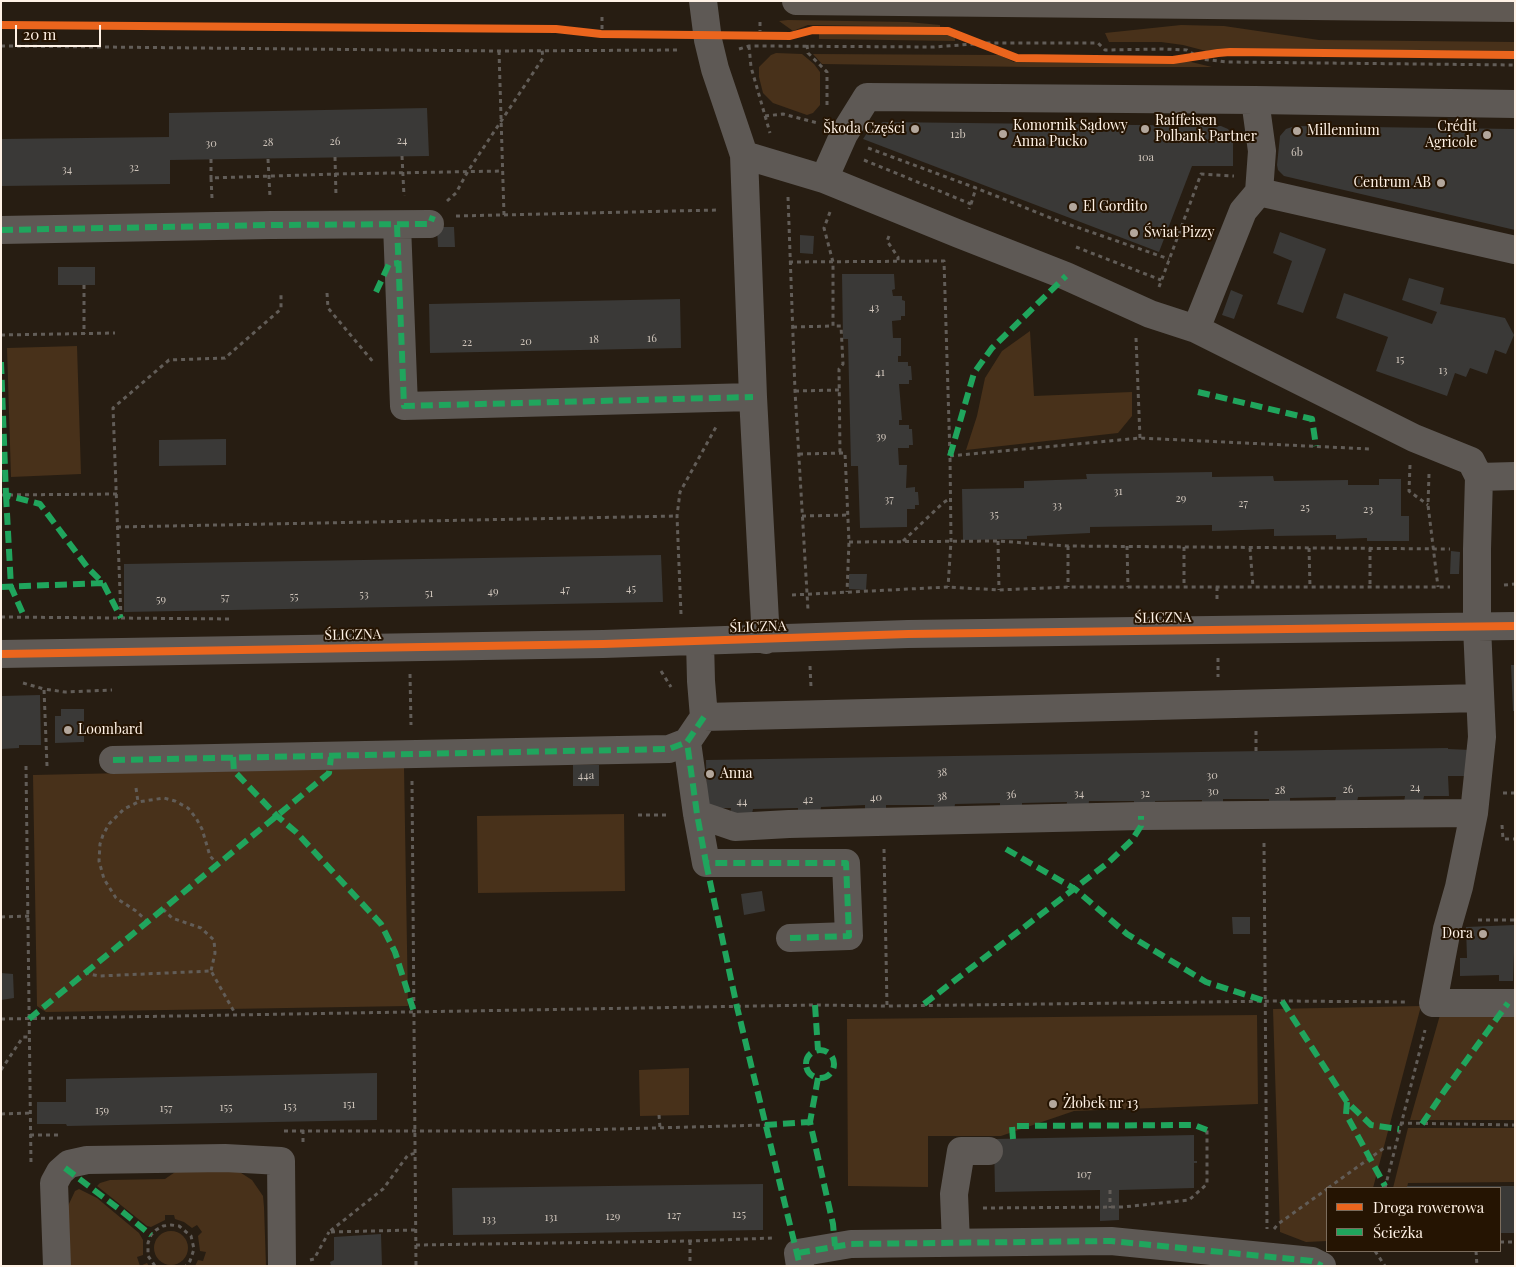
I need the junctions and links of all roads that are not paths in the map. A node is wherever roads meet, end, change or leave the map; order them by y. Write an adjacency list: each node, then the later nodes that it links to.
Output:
1 (703, 1): 6 (street)
2 (796, 1): 3 (main road)
3 (1515, 8)
4 (1255, 100): 5 (street); 7 (street); 8 (street)
5 (1515, 104)
6 (744, 155): 7 (street); 12 (street)
7 (832, 182): 11 (street)
8 (1258, 192): 10 (street); 11 (street)
9 (1, 230): 12 (street)
10 (1515, 250)
11 (1196, 329): 14 (street)
12 (743, 397): 17 (street)
13 (1515, 476): 14 (street)
14 (1479, 477): 16 (street)
15 (1515, 626): 16 (street, ŚLICZNA)
16 (1478, 627): 17 (street, ŚLICZNA); 20 (street)
17 (766, 640): 18 (street, ŚLICZNA)
18 (700, 641): 19 (street, ŚLICZNA); 21 (street)
19 (1, 654)
20 (1480, 698): 21 (street); 24 (street)
21 (704, 717): 22 (street)
22 (686, 742): 23 (street); 25 (street)
23 (113, 760)
24 (1474, 813): 25 (street); 27 (street)
25 (696, 814): 26 (street)
26 (790, 938)
27 (1515, 1003)
28 (989, 1150): 29 (street)
29 (956, 1243): 32 (street); 33 (street)
30 (293, 1264): 31 (street)
31 (56, 1266)
32 (800, 1266)
33 (1322, 1266)

